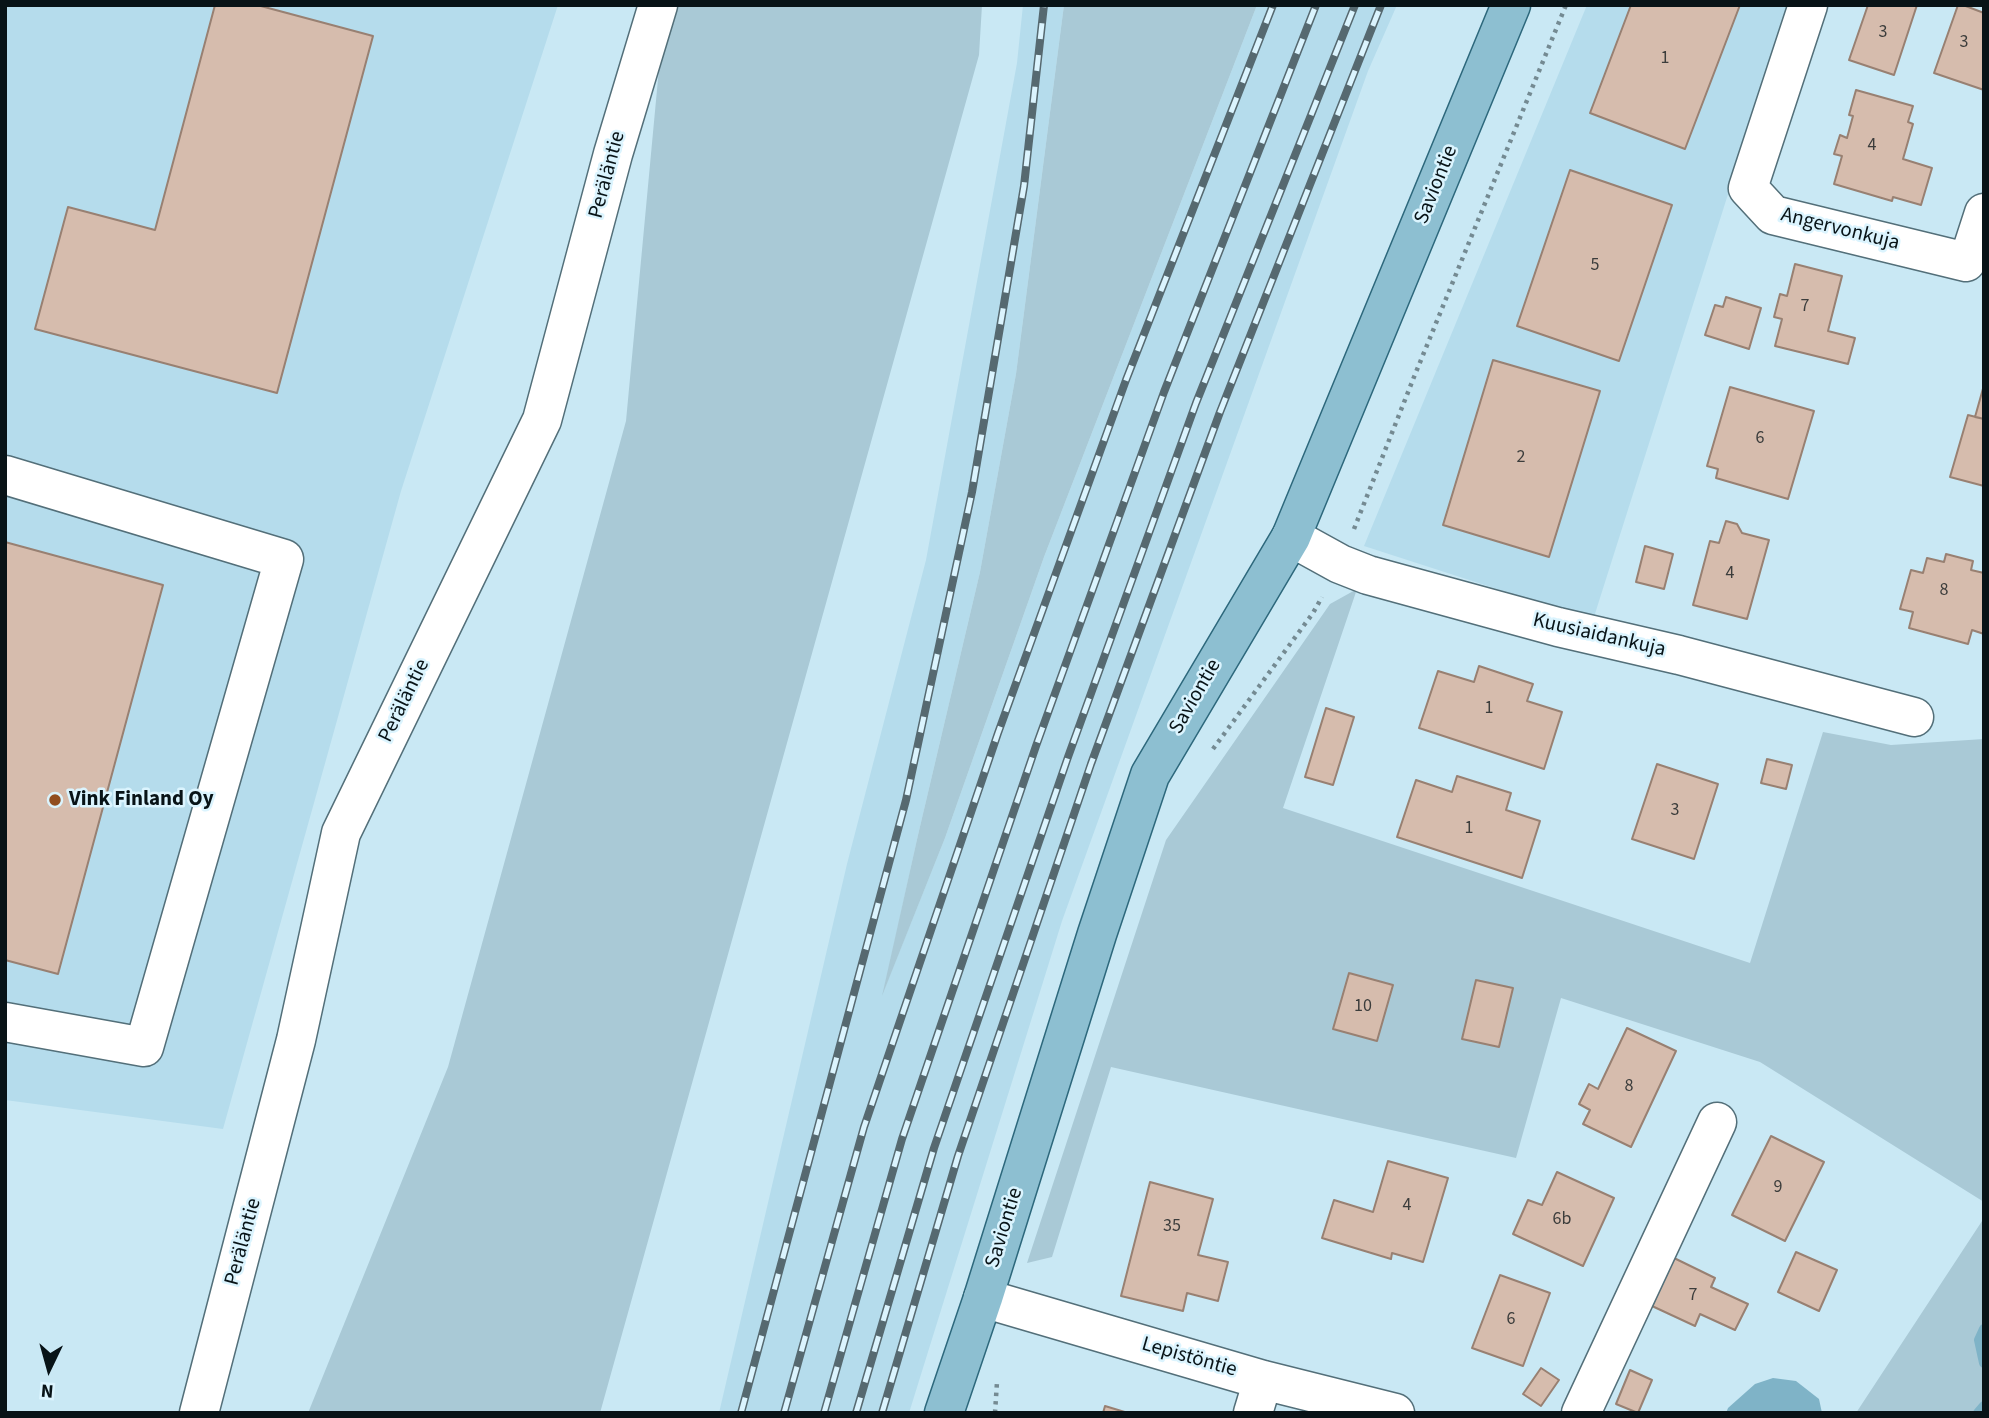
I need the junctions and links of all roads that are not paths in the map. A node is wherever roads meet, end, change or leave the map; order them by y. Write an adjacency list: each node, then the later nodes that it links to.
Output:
1 (658, 5): 12 (street, Peräläntie)
2 (1511, 5): 6 (main road, Saviontie)
3 (1808, 5): 4 (street, Angervonkuja)
4 (1984, 213)
5 (5, 475): 8 (street)
6 (1291, 537): 7 (street, Kuusiaidankuja); 10 (main road, Saviontie)
7 (1914, 717)
8 (5, 1022)
9 (1717, 1122): 15 (street)
10 (983, 1298): 11 (street, Lepistöntie); 13 (main road, Saviontie)
11 (1258, 1396): 14 (street, Lepistöntie)
12 (199, 1413)
13 (944, 1413)
14 (1395, 1413)
15 (1581, 1413)

